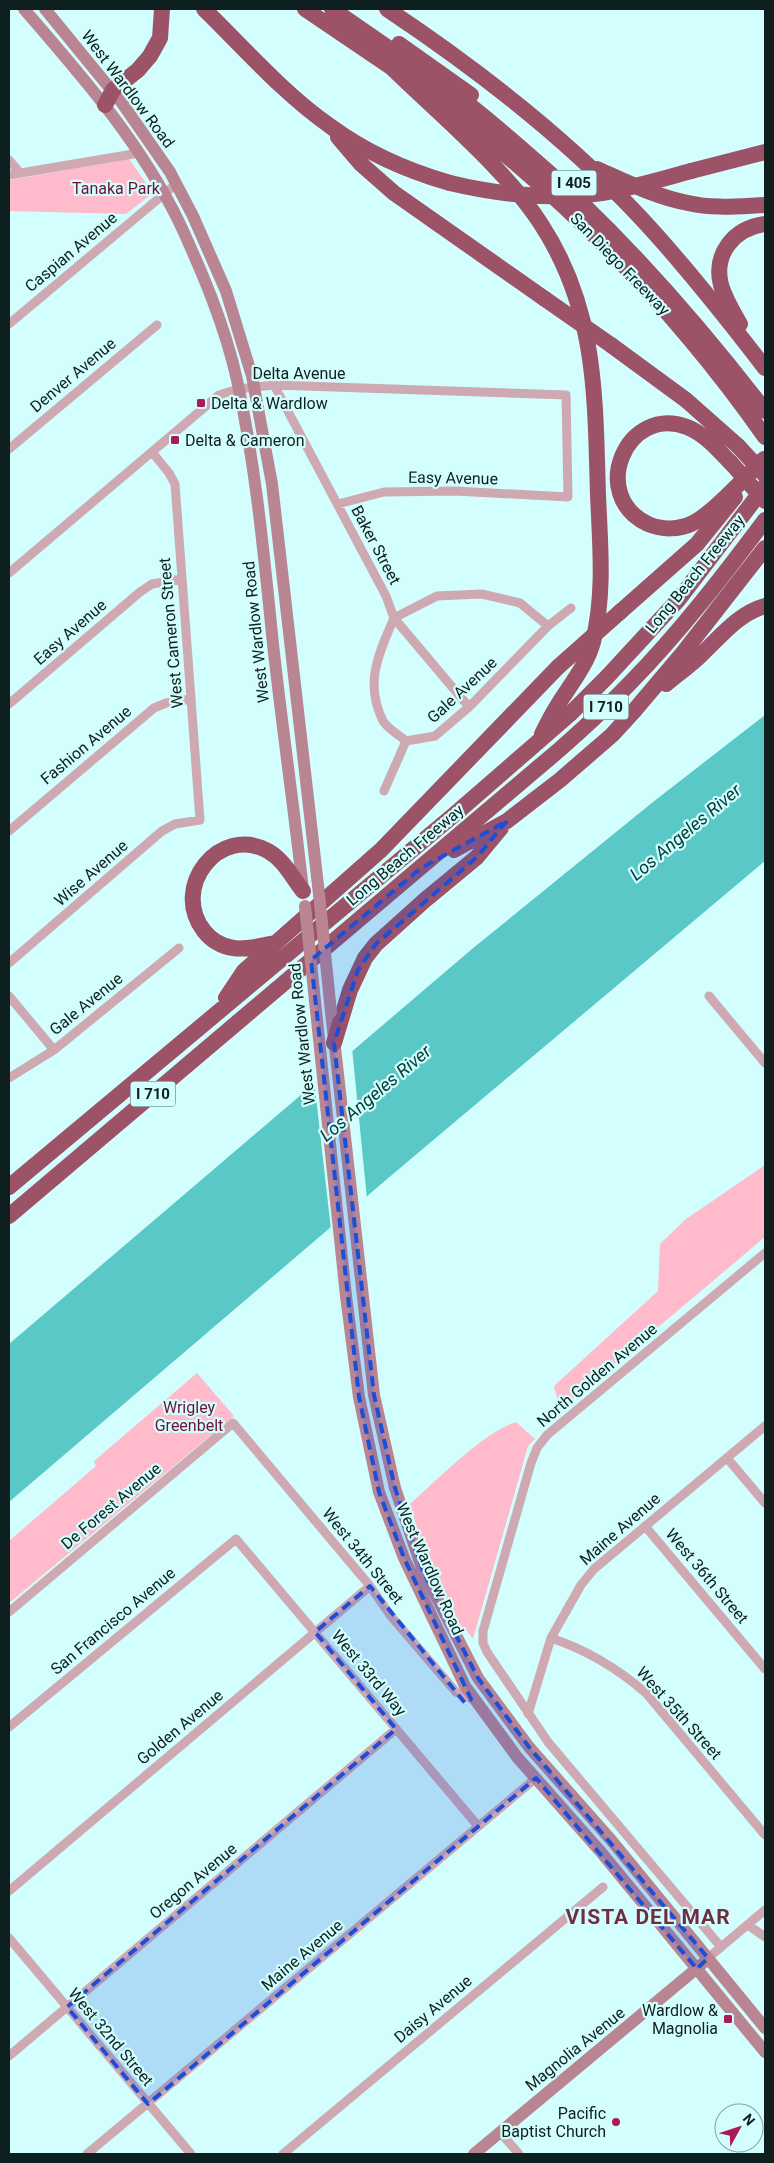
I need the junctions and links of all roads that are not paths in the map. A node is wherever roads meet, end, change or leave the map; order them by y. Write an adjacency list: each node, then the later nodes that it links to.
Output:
1 (24, 9): 12 (main road, West Wardlow Road)
2 (45, 9): 11 (main road, West Wardlow Road)
3 (162, 9): 11 (highway)
4 (204, 9): 13 (highway)
5 (305, 9): 10 (highway, San Diego Freeway / I 405)
6 (322, 9): 31 (highway)
7 (332, 9): 31 (highway)
8 (347, 9): 30 (highway, San Diego Freeway / I 405)
9 (387, 9): 17 (highway)
10 (390, 65): 31 (highway, San Diego Freeway / I 405); 53 (highway)
11 (112, 90): 12 (highway); 20 (main road, West Wardlow Road)
12 (105, 105): 14 (main road, West Wardlow Road)
13 (331, 127): 15 (highway, bridge); 35 (highway, bridge)
14 (139, 152): 18 (street); 21 (main road, West Wardlow Road)
15 (765, 152)
16 (9, 160): 18 (street)
17 (586, 164): 22 (highway); 26 (highway)
18 (20, 173): 19 (street)
19 (9, 175)
20 (176, 184): 21 (street, Caspian Avenue); 28 (main road, West Wardlow Road)
21 (164, 194): 24 (street, Caspian Avenue); 29 (main road, West Wardlow Road)
22 (765, 205)
23 (765, 224): 26 (highway)
24 (9, 324)
25 (158, 325): 33 (street, Denver Avenue)
26 (765, 366)
27 (274, 385): 28 (street, Delta Avenue); 37 (street, Delta Avenue); 39 (street, Baker Street)
28 (254, 387): 29 (street, Delta Avenue); 59 (main road, West Wardlow Road)
29 (238, 390): 34 (street, Delta Avenue); 59 (main road, West Wardlow Road)
30 (765, 396)
31 (761, 417): 32 (highway, San Diego Freeway / I 405)
32 (765, 437)
33 (9, 449)
34 (152, 452): 42 (street, Delta Avenue); 43 (street, West Cameron Street)
35 (765, 464): 38 (highway, bridge); 60 (highway, bridge)
36 (765, 486): 53 (highway, Long Beach Freeway / I 710)
37 (568, 497): 39 (street, Easy Avenue)
38 (765, 501)
39 (338, 504): 46 (street, Baker Street)
40 (765, 520): 58 (highway, Long Beach Freeway / I 710)
41 (765, 548): 51 (highway)
42 (9, 573)
43 (181, 579): 48 (street, West Cameron Street); 49 (street, Easy Avenue)
44 (765, 606): 51 (highway)
45 (571, 608): 47 (street, Gale Avenue)
46 (394, 618): 47 (street); 50 (street, Baker Street); 52 (street)
47 (548, 626): 50 (street, Gale Avenue)
48 (191, 699): 55 (street, West Cameron Street); 57 (street, Fashion Avenue)
49 (9, 704)
50 (469, 707): 52 (street, Gale Avenue)
51 (634, 712): 56 (highway)
52 (406, 741): 54 (street)
53 (537, 742): 65 (highway, Long Beach Freeway / I 710)
54 (384, 791)
55 (200, 820): 62 (street, Wise Avenue)
56 (507, 820): 58 (highway); 66 (highway)
57 (9, 831)
58 (421, 868): 71 (highway, Long Beach Freeway / I 710)
59 (309, 897): 60 (highway); 66 (main road, West Wardlow Road, bridge); 85 (main road, West Wardlow Road, bridge)
60 (274, 943): 65 (highway)
61 (179, 948): 67 (street, Gale Avenue)
62 (9, 963)
63 (9, 996): 67 (street)
64 (709, 996): 68 (street)
65 (217, 1013): 70 (highway, Long Beach Freeway / I 710)
66 (334, 1043): 99 (main road, West Wardlow Road)
67 (54, 1050): 69 (street, Gale Avenue)
68 (765, 1063)
69 (9, 1078)
70 (9, 1187)
71 (9, 1216)
72 (765, 1253): 83 (street, North Golden Avenue)
73 (233, 1423): 79 (street, West 34th Street); 80 (street, De Forest Avenue)
74 (765, 1426): 75 (street, Maine Avenue)
75 (727, 1458): 76 (street); 77 (street, Maine Avenue)
76 (765, 1503)
77 (645, 1526): 82 (street, Maine Avenue); 84 (street, West 36th Street)
78 (236, 1539): 81 (street, West 33rd Way); 87 (street, San Francisco Avenue)
79 (370, 1586): 81 (street, Golden Avenue); 85 (street, West 34th Street)
80 (9, 1612)
81 (315, 1632): 88 (street, West 33rd Way); 93 (street, Golden Avenue)
82 (551, 1638): 86 (street, Maine Avenue); 91 (street, West 35th Street)
83 (483, 1643): 86 (street, West Wardlow Road)
84 (765, 1669)
85 (476, 1700): 89 (main road, West Wardlow Road)
86 (528, 1714): 98 (street, West Wardlow Road)
87 (9, 1727)
88 (396, 1729): 90 (street, West 33rd Way); 101 (street, Oregon Avenue)
89 (536, 1778): 90 (street, Maine Avenue); 100 (main road, West Wardlow Road)
90 (478, 1826): 105 (street, Maine Avenue)
91 (765, 1835)
92 (603, 1887): 109 (street, Daisy Avenue)
93 (9, 1891)
94 (765, 1910): 95 (street, Magnolia Avenue)
95 (748, 1925): 96 (street); 98 (street, Magnolia Avenue)
96 (765, 1937)
97 (9, 1938): 101 (street, West 32nd Street)
98 (721, 1947): 99 (street, Magnolia Avenue)
99 (708, 1958): 100 (main road, Magnolia Avenue); 102 (main road, West Wardlow Road)
100 (697, 1969): 103 (main road, West Wardlow Road); 106 (main road, Magnolia Avenue)
101 (67, 2007): 104 (street, Oregon Avenue); 105 (street, West 32nd Street)
102 (765, 2028)
103 (765, 2052)
104 (9, 2056)
105 (148, 2104): 107 (street, Maine Avenue); 108 (street, West 32nd Street)
106 (500, 2132): 110 (main road, Magnolia Avenue); 111 (street)
107 (88, 2154)
108 (190, 2154)
109 (282, 2154)
110 (474, 2154)
111 (519, 2154)

